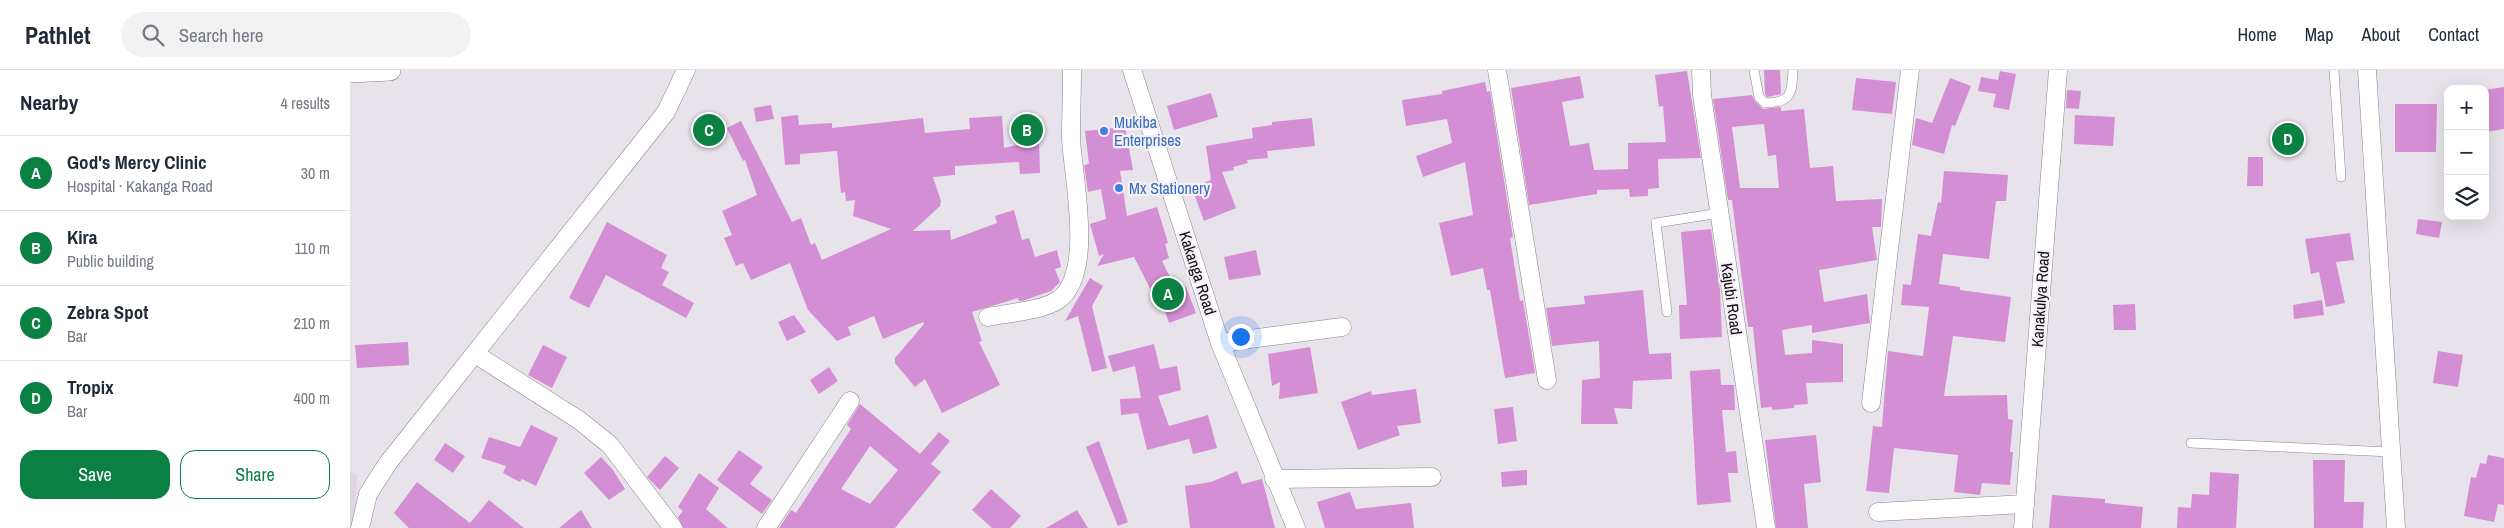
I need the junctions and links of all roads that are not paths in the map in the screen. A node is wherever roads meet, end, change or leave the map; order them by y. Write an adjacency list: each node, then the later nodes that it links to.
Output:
1 (390, 70): 13 (street)
2 (686, 70): 20 (street)
3 (1072, 70): 17 (street)
4 (1132, 70): 19 (street, Kakanga Road)
5 (1497, 70): 21 (street)
6 (1701, 70): 15 (street, Kajubi Road)
7 (1754, 70): 8 (lane)
8 (1793, 70)
9 (1910, 70): 23 (street)
10 (2058, 70): 28 (street, Kanakulya Road)
11 (2334, 70): 14 (lane)
12 (2367, 70): 25 (street)
13 (350, 72)
14 (2341, 177)
15 (1720, 213): 16 (lane); 34 (street, Kajubi Road)
16 (1667, 312)
17 (988, 317)
18 (1342, 327): 19 (street)
19 (1220, 343): 27 (street, Kakanga Road)
20 (475, 354): 30 (street); 31 (street)
21 (1547, 380)
22 (850, 401): 32 (street)
23 (1871, 404)
24 (2191, 443): 25 (lane)
25 (2391, 452): 36 (street)
26 (1432, 476): 27 (street)
27 (1274, 478): 33 (street, Kakanga Road)
28 (2025, 504): 29 (street); 35 (street, Kanakulya Road)
29 (1878, 512)
30 (357, 525)
31 (674, 528)
32 (766, 528)
33 (1296, 528)
34 (1766, 528)
35 (2023, 528)
36 (2396, 528)

